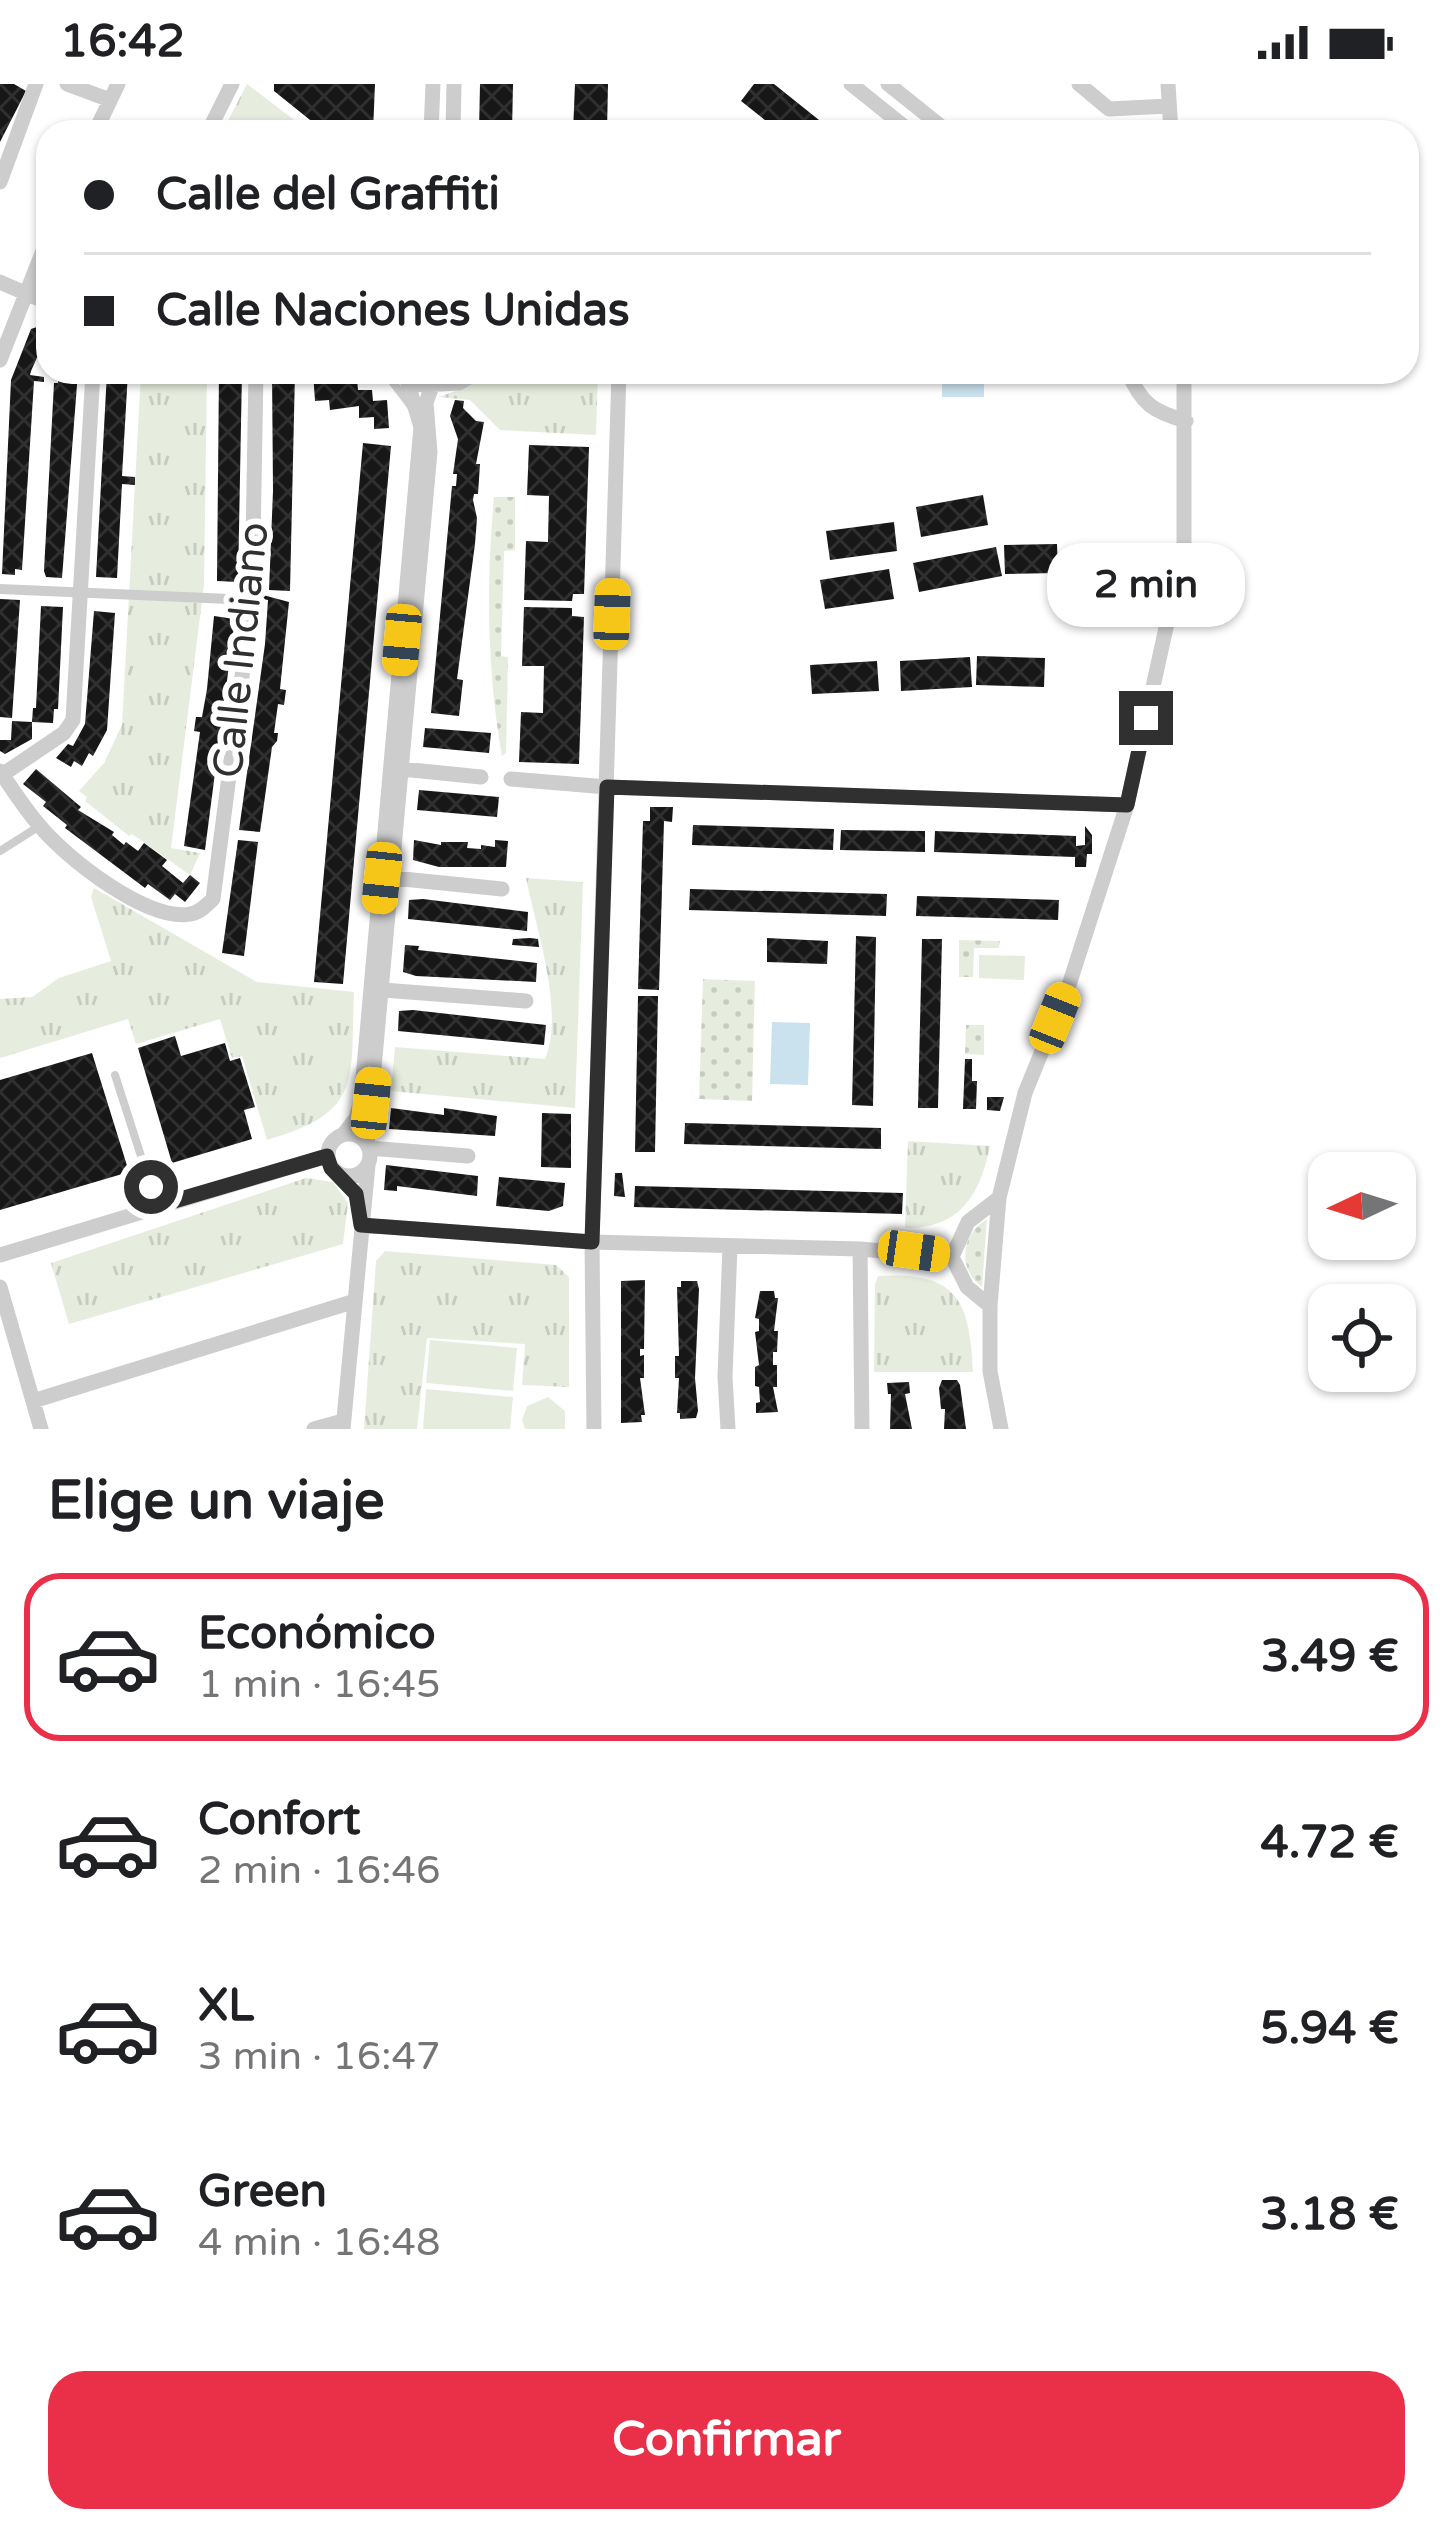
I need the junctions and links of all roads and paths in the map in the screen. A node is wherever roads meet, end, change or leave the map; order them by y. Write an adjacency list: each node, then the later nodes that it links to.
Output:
1 (36, 84): 20 (street)
2 (67, 84): 11 (street)
3 (118, 84): 11 (street)
4 (232, 84): 14 (street)
5 (433, 84): 15 (street)
6 (454, 84): 16 (street)
7 (851, 84): 17 (street)
8 (887, 84): 18 (street)
9 (1079, 84): 12 (street)
10 (1168, 84): 12 (street)
11 (110, 100): 13 (street)
12 (1169, 106): 19 (street)
13 (101, 120)
14 (214, 120)
15 (432, 120)
16 (453, 120)
17 (896, 120)
18 (933, 120)
19 (1170, 120)
20 (0, 182)
21 (36, 265): 23 (street)
22 (0, 282): 23 (street)
23 (24, 292): 24 (street); 25 (street)
24 (36, 298)
25 (0, 360)
26 (92, 384): 39 (street)
27 (256, 384): 40 (street, Calle Indiano)
28 (393, 384): 36 (lane)
29 (406, 384): 36 (street)
30 (427, 384): 35 (street)
31 (450, 384): 35 (street)
32 (619, 384): 45 (street)
33 (1133, 384): 37 (street)
34 (1184, 384): 37 (street)
35 (432, 386): 41 (street)
36 (417, 410): 54 (street)
37 (1186, 421): 46 (street)
38 (0, 589): 39 (street)
39 (82, 593): 40 (street); 42 (street)
40 (252, 600): 47 (street, Calle Indiano)
41 (403, 769): 43 (street); 49 (street)
42 (1, 773): 47 (street)
43 (481, 777)
44 (511, 779): 45 (street)
45 (607, 787): 46 (street); 62 (street)
46 (1127, 805): 59 (street)
47 (39, 826): 48 (lane)
48 (0, 851)
49 (393, 878): 50 (street); 51 (street)
50 (502, 889)
51 (382, 990): 52 (street); 55 (street)
52 (526, 1000)
53 (116, 1075): 60 (lane)
54 (343, 1135): 55 (street); 56 (street)
55 (368, 1153): 57 (street); 58 (street); 61 (street)
56 (327, 1156): 58 (street); 60 (street)
57 (468, 1156)
58 (336, 1172): 61 (street)
59 (998, 1198): 66 (street); 69 (street)
60 (157, 1206): 65 (street)
61 (361, 1225): 62 (street); 68 (street)
62 (592, 1242): 63 (street); 74 (street)
63 (730, 1246): 64 (street); 75 (street)
64 (860, 1249): 66 (street); 76 (street)
65 (0, 1255)
66 (952, 1257): 69 (street)
67 (0, 1288): 70 (street)
68 (352, 1302): 70 (street); 71 (street)
69 (990, 1306): 77 (street)
70 (33, 1401): 72 (street)
71 (343, 1425): 73 (street)
72 (41, 1429)
73 (314, 1429)
74 (594, 1429)
75 (728, 1429)
76 (862, 1429)
77 (1001, 1429)

